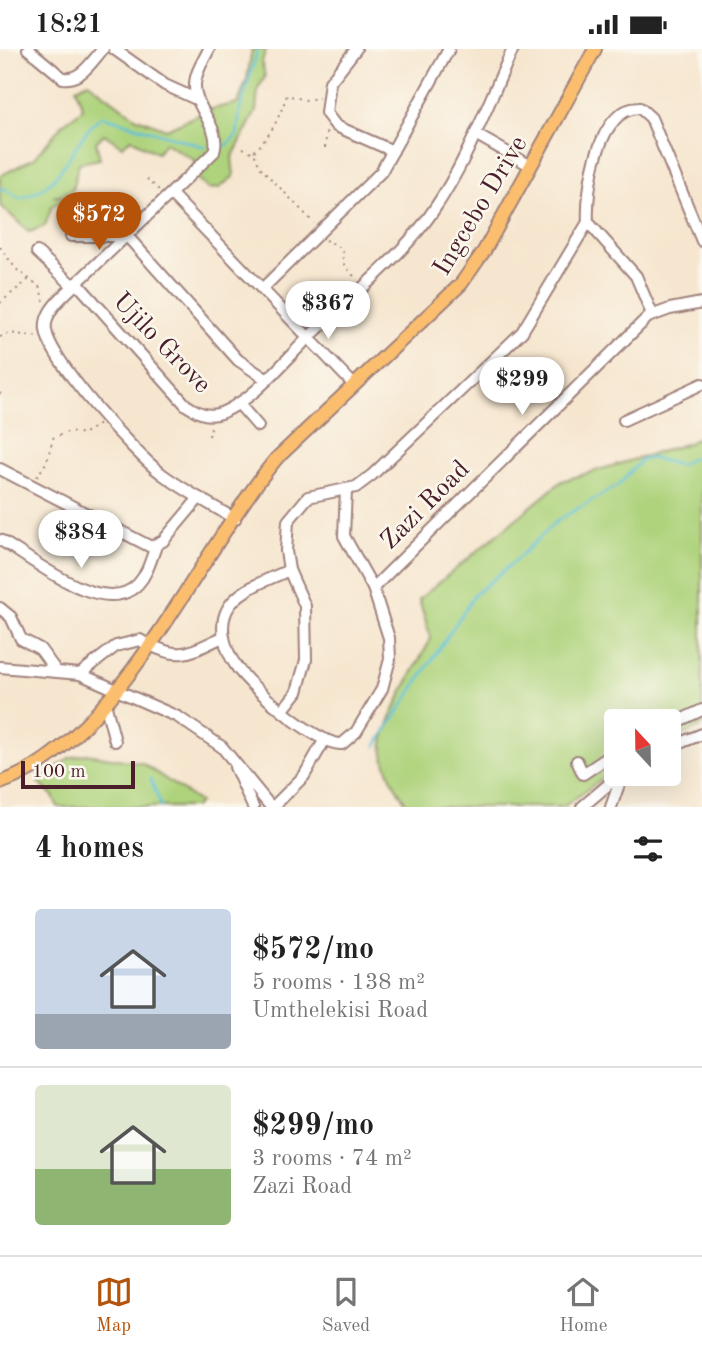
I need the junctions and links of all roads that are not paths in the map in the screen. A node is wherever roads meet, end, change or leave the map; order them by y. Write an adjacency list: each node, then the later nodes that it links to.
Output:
1 (28, 49): 2 (street)
2 (103, 49)
3 (114, 49): 9 (street)
4 (209, 49): 9 (street)
5 (356, 49): 11 (street)
6 (449, 49): 11 (street)
7 (513, 49): 10 (street, Ujilo Grove)
8 (595, 49): 12 (main road, Ingcebo Drive)
9 (198, 100): 13 (street)
10 (475, 134): 12 (street); 23 (street, Ujilo Grove)
11 (393, 151): 20 (street)
12 (531, 166): 26 (main road, Ingcebo Drive)
13 (169, 196): 15 (street); 20 (street)
14 (587, 222): 17 (street); 22 (street); 31 (street)
15 (129, 234): 16 (street); 19 (street); 24 (street)
16 (71, 236)
17 (702, 241)
18 (37, 252): 19 (street, Ujilo Grove)
19 (77, 283): 27 (street, Ujilo Grove); 32 (street)
20 (263, 288): 23 (street)
21 (702, 303): 22 (street, Zazi Road)
22 (652, 314): 37 (street, Zazi Road)
23 (308, 338): 24 (street, Ujilo Grove); 26 (street)
24 (266, 379): 27 (street, Ujilo Grove)
25 (702, 384): 28 (street)
26 (354, 385): 33 (main road, Ingcebo Drive)
27 (237, 403): 29 (street)
28 (624, 420)
29 (258, 426)
30 (0, 469): 35 (street)
31 (346, 490): 36 (street); 37 (street)
32 (199, 498): 33 (street); 35 (street)
33 (235, 519): 40 (main road, Ingcebo Drive)
34 (0, 540): 35 (street)
35 (156, 546)
36 (289, 570): 39 (street); 46 (street)
37 (373, 588): 51 (street)
38 (0, 608): 42 (street)
39 (223, 637): 40 (street); 46 (street)
40 (148, 644): 43 (street); 44 (main road, Ingcebo Drive)
41 (0, 667): 42 (street)
42 (56, 671): 43 (street)
43 (80, 674): 44 (street)
44 (114, 690): 45 (main road, Ingcebo Drive); 53 (street)
45 (105, 703): 50 (street); 56 (main road, Ingcebo Drive)
46 (283, 710): 51 (street)
47 (702, 710): 48 (street)
48 (681, 720)
49 (702, 734): 52 (street)
50 (115, 741)
51 (324, 741): 60 (street)
52 (681, 743)
53 (232, 758): 59 (street); 60 (street)
54 (604, 760): 55 (street)
55 (578, 761)
56 (0, 783)
57 (607, 786): 61 (street)
58 (618, 786): 62 (street)
59 (253, 807)
60 (272, 807)
61 (582, 807)
62 (611, 807)

